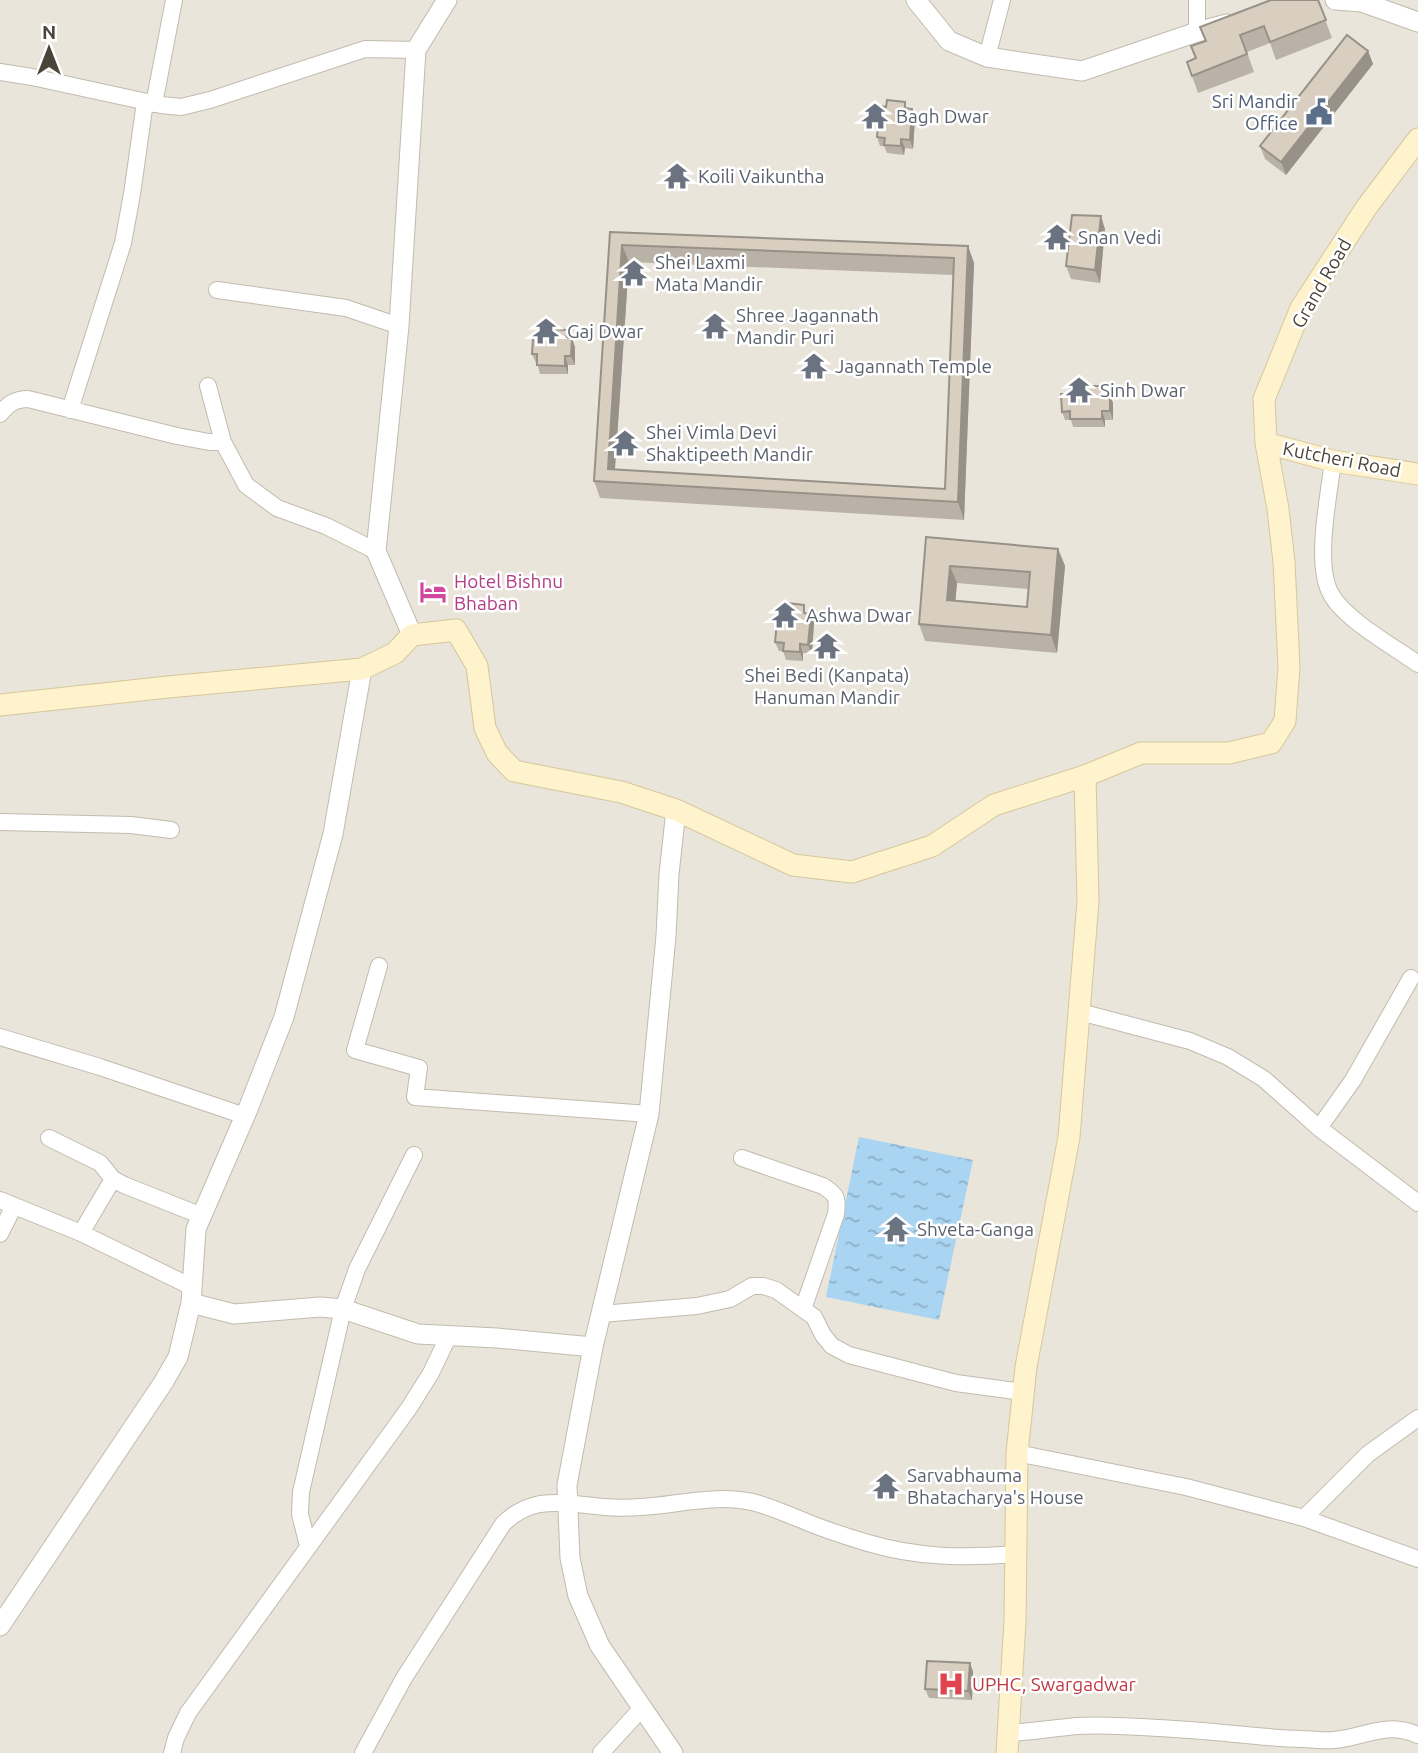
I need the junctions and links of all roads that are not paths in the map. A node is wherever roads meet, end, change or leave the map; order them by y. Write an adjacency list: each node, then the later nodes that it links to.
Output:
1 (174, 0): 14 (street)
2 (447, 0): 11 (street)
3 (916, 0): 12 (street)
4 (1002, 0): 12 (street)
5 (1197, 0): 10 (street)
6 (1335, 0): 7 (street)
7 (1361, 1): 9 (street)
8 (1248, 18): 10 (street)
9 (1418, 22)
10 (1197, 32): 12 (street)
11 (416, 50): 14 (street); 17 (street)
12 (987, 57)
13 (0, 72): 14 (street)
14 (149, 103): 19 (street)
15 (1418, 139): 22 (main road, Grand Road)
16 (217, 290): 17 (street)
17 (399, 326): 25 (street)
18 (208, 386): 21 (street)
19 (70, 410): 20 (street); 21 (street)
20 (0, 414)
21 (223, 442): 25 (street)
22 (1266, 443): 23 (main road, Kutcheri Road); 30 (main road, Grand Road)
23 (1333, 461): 24 (main road, Kutcheri Road); 27 (street)
24 (1418, 474)
25 (376, 551): 26 (street)
26 (412, 635): 28 (main road); 31 (main road, Grand Road)
27 (1418, 664)
28 (362, 669): 29 (main road); 39 (street)
29 (0, 705)
30 (1085, 776): 31 (main road, Grand Road); 36 (main road)
31 (676, 810): 38 (street)
32 (0, 822): 33 (street)
33 (171, 830)
34 (379, 966): 38 (street)
35 (1410, 978): 40 (street)
36 (1080, 1012): 40 (street); 56 (main road)
37 (0, 1037): 39 (street)
38 (649, 1114): 53 (street)
39 (245, 1116): 47 (street)
40 (1319, 1128): 46 (street)
41 (49, 1138): 44 (street)
42 (414, 1154): 51 (street)
43 (742, 1158): 52 (street)
44 (113, 1179): 47 (street); 48 (street)
45 (7, 1203): 48 (street); 49 (street)
46 (1418, 1203)
47 (202, 1216): 50 (street)
48 (81, 1233): 50 (street)
49 (0, 1234)
50 (191, 1295): 51 (street); 64 (street)
51 (343, 1310): 54 (street); 61 (street)
52 (803, 1310): 53 (street); 56 (street)
53 (601, 1314): 55 (street)
54 (449, 1335): 55 (street); 61 (street)
55 (593, 1347): 59 (street)
56 (1023, 1392): 58 (main road)
57 (1418, 1418): 60 (street)
58 (1017, 1453): 60 (street); 62 (main road)
59 (568, 1502): 62 (street); 65 (street); 69 (street)
60 (1304, 1518): 63 (street)
61 (308, 1546): 68 (street)
62 (1016, 1554): 67 (main road)
63 (1418, 1559)
64 (0, 1626)
65 (642, 1708): 70 (street); 71 (street)
66 (1418, 1735): 67 (street)
67 (1007, 1743)
68 (172, 1753)
69 (363, 1753)
70 (601, 1753)
71 (673, 1753)

